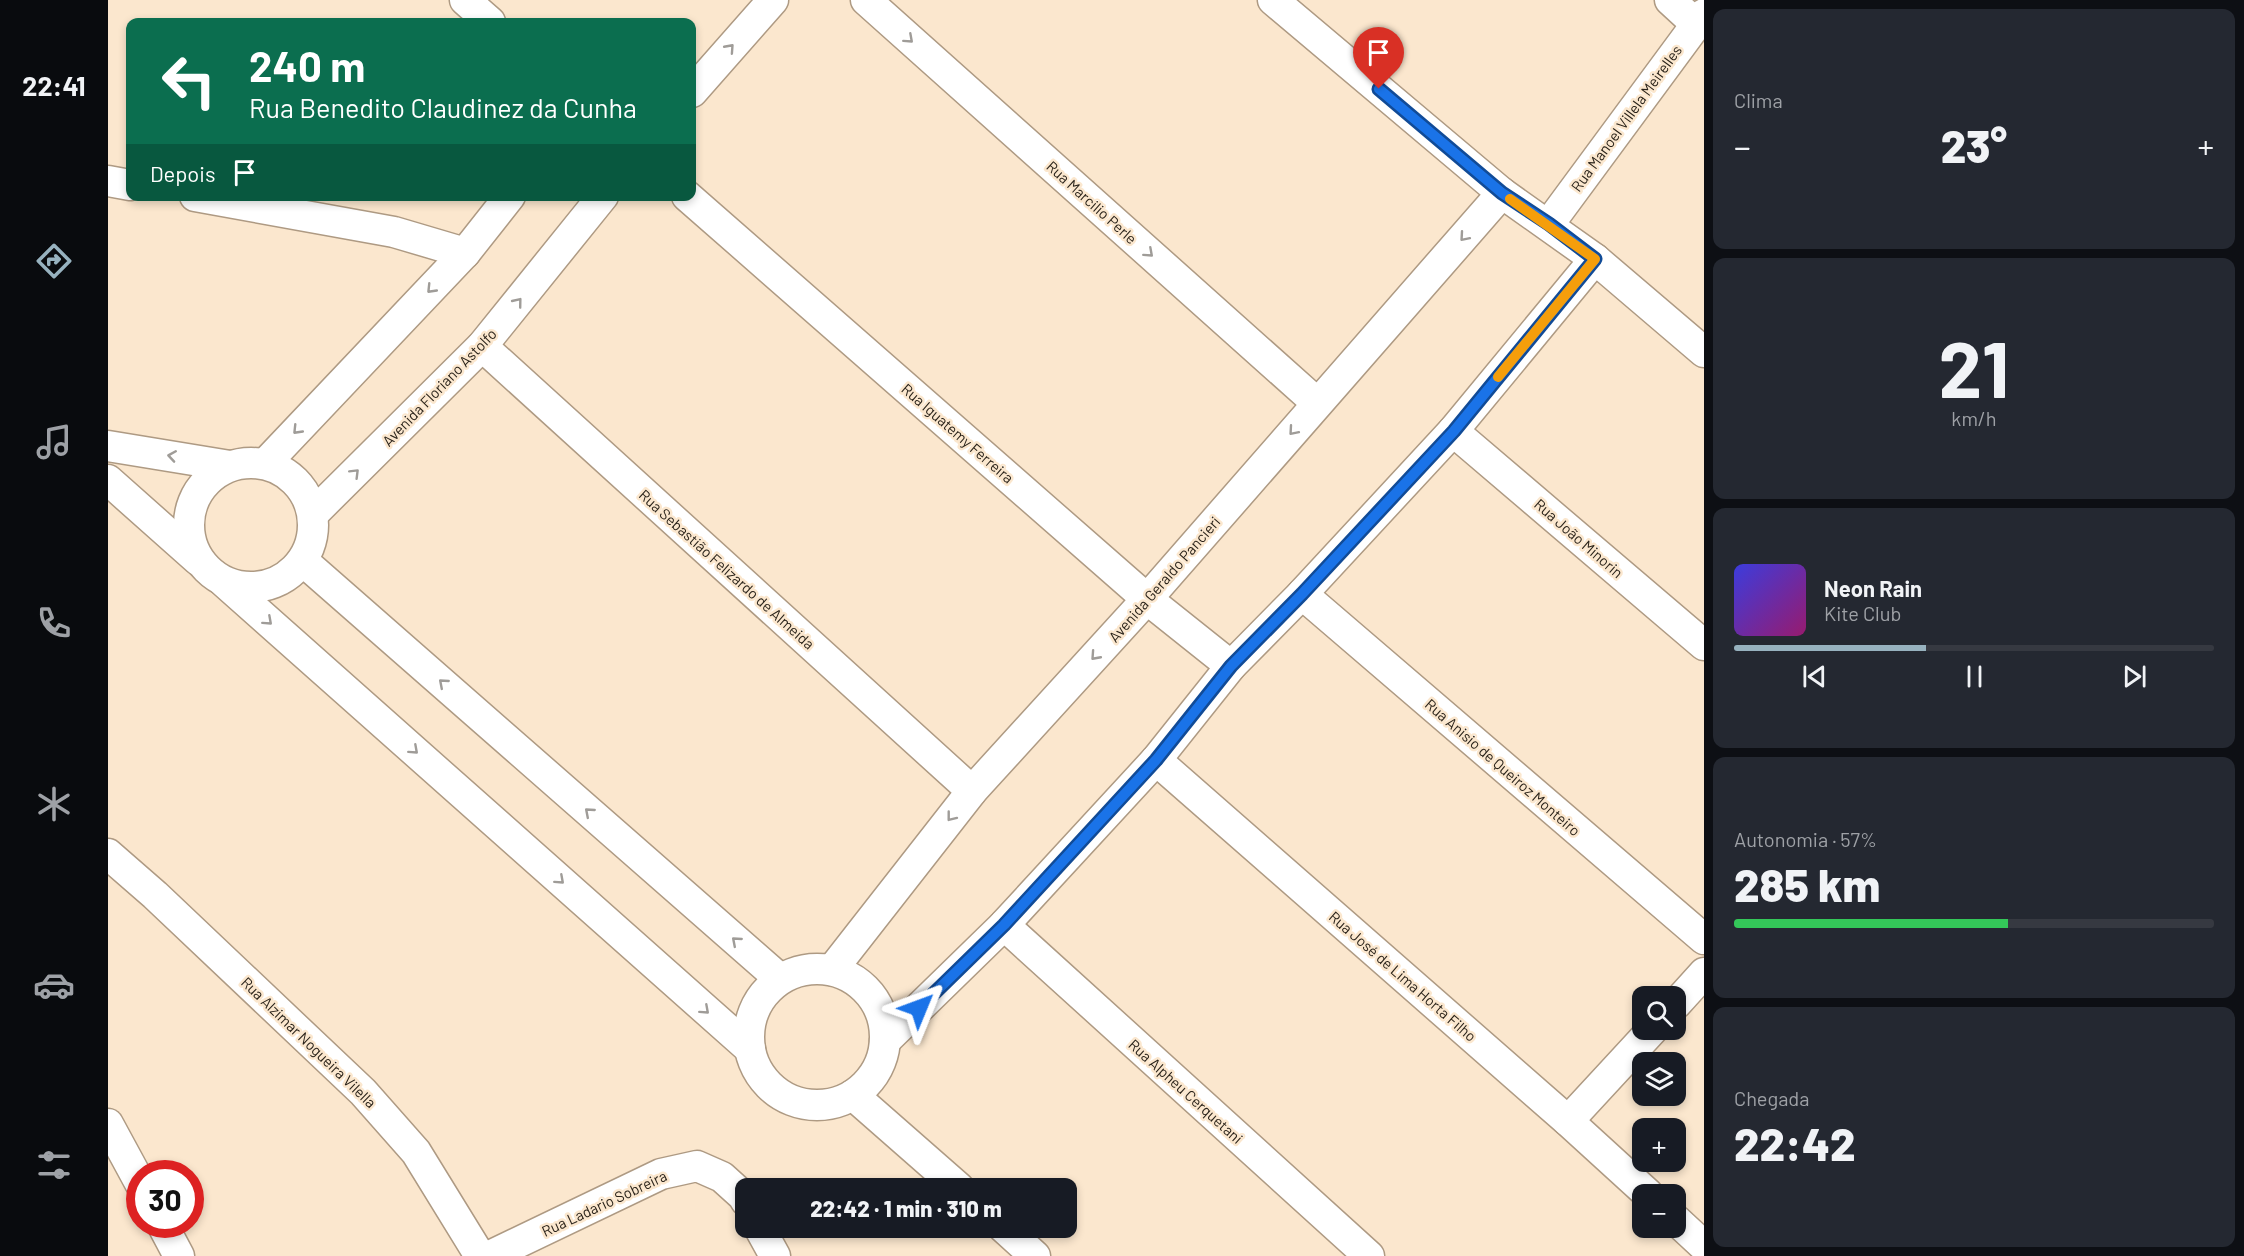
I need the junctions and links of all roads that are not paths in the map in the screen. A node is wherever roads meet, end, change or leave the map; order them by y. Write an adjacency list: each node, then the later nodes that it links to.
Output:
1 (465, 0): 6 (street)
2 (773, 0): 8 (street, one-way to 2)
3 (866, 0): 21 (street, Rua Marcilio Perle, one-way to 21)
4 (1273, 0): 11 (street)
5 (1670, 0): 7 (street)
6 (485, 18)
7 (1700, 18): 16 (street, Rua Manoel Villela Meirelles)
8 (696, 87)
9 (108, 181): 10 (street)
10 (126, 184)
11 (1502, 193): 16 (street); 21 (street, Avenida Geraldo Pancieri, one-way to 21)
12 (223, 201): 17 (street)
13 (506, 201): 17 (street)
14 (599, 201): 19 (street, Avenida Floriano Astolfo, one-way to 14)
15 (693, 201): 32 (street, Rua Iguatemy Ferreira)
16 (1549, 224): 18 (street)
17 (465, 253): 24 (street, one-way to 24)
18 (1595, 259): 20 (street); 22 (street)
19 (482, 346): 27 (street, Avenida Floriano Astolfo, one-way to 19); 36 (street, Rua Sebastião Felizardo de Almeida)
20 (1704, 352)
21 (1317, 403): 32 (street, Avenida Geraldo Pancieri, one-way to 32)
22 (1454, 431): 31 (street); 33 (street, Rua João Minorin)
23 (108, 446): 25 (street, one-way to 23)
24 (265, 464): 25 (street); 27 (street)
25 (230, 466): 29 (street)
26 (108, 480): 29 (street)
27 (313, 514): 28 (street)
28 (303, 561): 30 (street); 42 (street, one-way to 28)
29 (201, 562): 30 (street)
30 (224, 582): 46 (street, one-way to 46)
31 (1302, 594): 34 (street); 39 (street, Rua Anisio de Queiroz Monteiro)
32 (1147, 599): 34 (street, Rua Iguatemy Ferreira); 36 (street, Avenida Geraldo Pancieri, one-way to 36)
33 (1704, 645)
34 (1231, 666): 35 (street)
35 (1156, 760): 38 (street); 48 (street, Rua José de Lima Horta Filho)
36 (972, 791): 40 (street, Avenida Geraldo Pancieri, one-way to 40)
37 (108, 854): 60 (street, Rua Alzimar Nogueira Vilella)
38 (1004, 925): 45 (street); 64 (street, Rua Alpheu Cerquetani)
39 (1704, 939)
40 (832, 970): 42 (street); 45 (street)
41 (1704, 973): 43 (street)
42 (780, 979): 46 (street)
43 (1686, 993)
44 (1643, 1040): 48 (street)
45 (885, 1041): 47 (street)
46 (750, 1049): 47 (street)
47 (854, 1095): 51 (street)
48 (1568, 1121): 52 (street, Rua José de Lima Horta Filho)
49 (108, 1124): 50 (street)
50 (128, 1160)
51 (947, 1178)
52 (1637, 1184)
53 (735, 1189): 61 (street, Rua Ladario Sobreira)
54 (1686, 1229): 58 (street)
55 (169, 1238): 59 (street)
56 (765, 1238): 62 (street)
57 (1015, 1238): 63 (street)
58 (1704, 1246)
59 (179, 1256)
60 (480, 1256)
61 (490, 1256)
62 (775, 1256)
63 (1035, 1256)
64 (1369, 1256)

